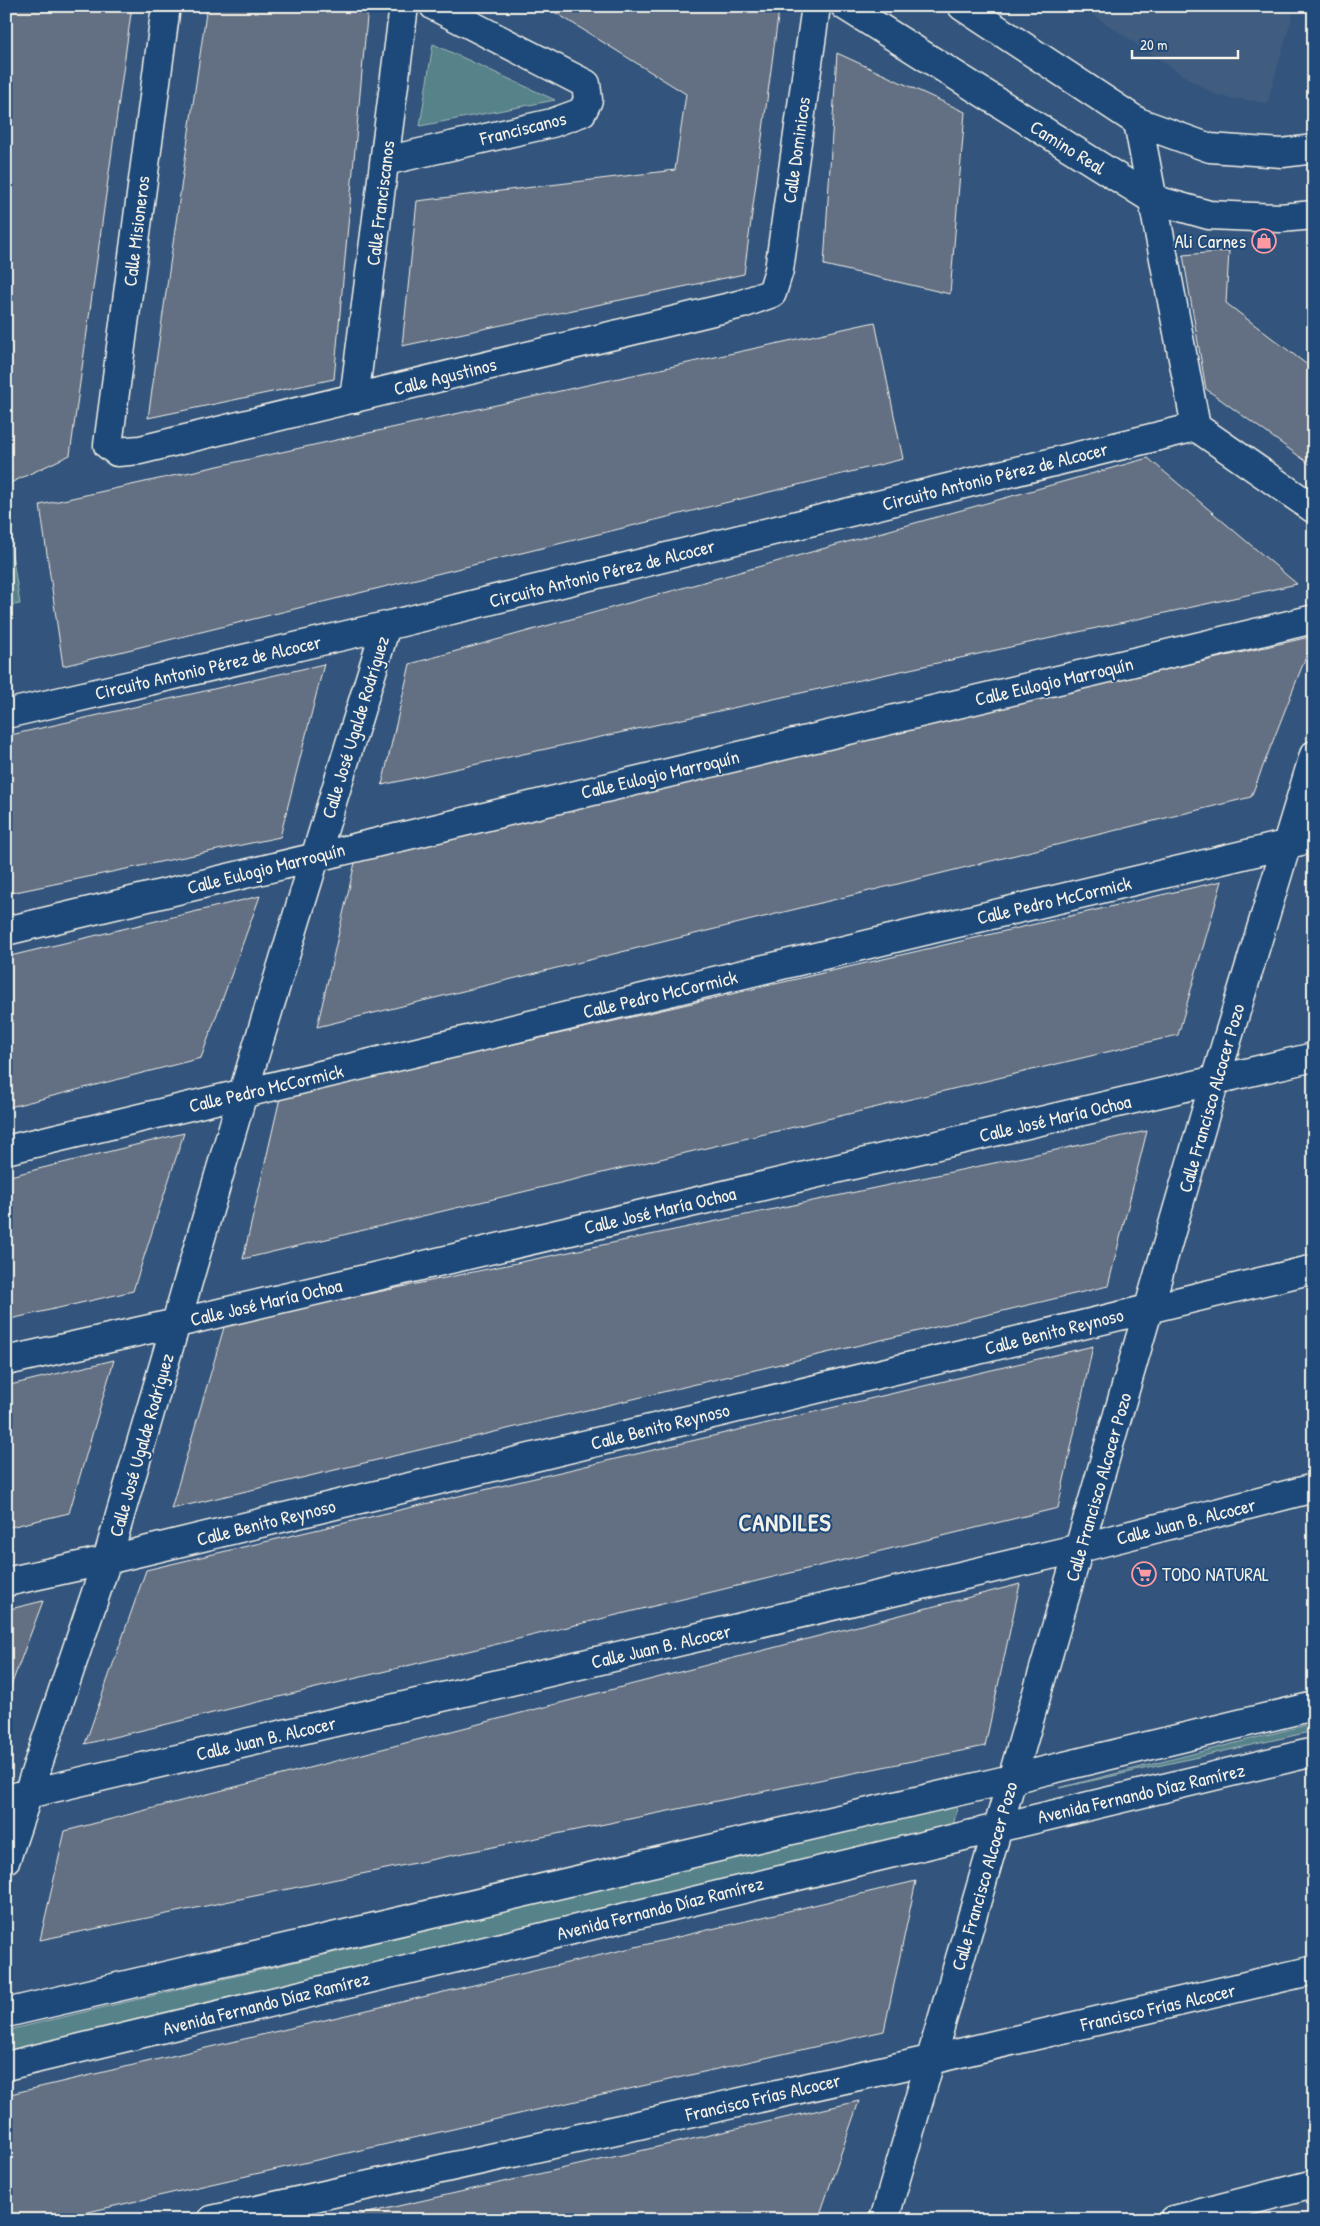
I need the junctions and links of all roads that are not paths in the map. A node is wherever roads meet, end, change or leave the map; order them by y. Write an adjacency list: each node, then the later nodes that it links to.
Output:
1 (166, 6): 15 (street, Calle Misioneros)
2 (404, 6): 9 (street, Calle Franciscanos)
3 (434, 6): 9 (street, Franciscanos)
4 (816, 6): 12 (street, Calle Dominicos)
5 (845, 6): 10 (street, Camino Real)
6 (962, 6): 7 (street)
7 (1138, 122): 8 (street); 10 (street)
8 (1314, 149)
9 (385, 161): 13 (street, Calle Franciscanos)
10 (1152, 199): 11 (street, Camino Real); 14 (street)
11 (1314, 214)
12 (772, 293): 13 (street, Calle Agustinos)
13 (354, 399): 15 (street, Calle Agustinos)
14 (1196, 427): 16 (street); 18 (street, Circuito Antonio Pérez de Alcocer)
15 (117, 452)
16 (1314, 509)
17 (1314, 619): 23 (street, Calle Eulogio Marroquín)
18 (386, 626): 19 (street, Circuito Antonio Pérez de Alcocer); 23 (street, Calle José Ugalde Rodríguez)
19 (6, 714)
20 (1314, 755): 22 (street, Calle Francisco Alcocer Pozo)
21 (1314, 838): 22 (street, Calle Pedro McCormick)
22 (1287, 845): 26 (street, Calle Francisco Alcocer Pozo); 27 (street, Calle Pedro McCormick)
23 (317, 855): 24 (street, Calle Eulogio Marroquín); 27 (street, Calle José Ugalde Rodríguez)
24 (6, 931)
25 (1314, 1056): 26 (street, Calle José María Ochoa)
26 (1215, 1080): 30 (street, Calle Francisco Alcocer Pozo); 31 (street, Calle José María Ochoa)
27 (243, 1093): 28 (street, Calle Pedro McCormick); 31 (street, Calle José Ugalde Rodríguez)
28 (6, 1150)
29 (1314, 1269): 30 (street, Calle Benito Reynoso)
30 (1150, 1308): 34 (street, Calle Francisco Alcocer Pozo); 35 (street, Calle Benito Reynoso)
31 (177, 1323): 32 (street, Calle José María Ochoa); 35 (street, Calle José Ugalde Rodríguez)
32 (6, 1361)
33 (1314, 1488): 34 (street, Calle Juan B. Alcocer)
34 (1080, 1548): 39 (street, Calle Francisco Alcocer Pozo); 40 (street, Calle Juan B. Alcocer)
35 (106, 1560): 36 (street, Calle Benito Reynoso); 40 (street, Calle José Ugalde Rodríguez)
36 (6, 1582)
37 (1314, 1706): 39 (street)
38 (1314, 1752): 41 (street, Avenida Fernando Díaz Ramírez)
39 (1011, 1779): 41 (street, Calle Francisco Alcocer Pozo); 44 (street)
40 (16, 1797): 42 (street, Calle José Ugalde Rodríguez)
41 (999, 1827): 45 (street, Calle Francisco Alcocer Pozo); 46 (street, Avenida Fernando Díaz Ramírez)
42 (6, 1859)
43 (1314, 1970): 45 (street, Francisco Frías Alcocer)
44 (6, 2013)
45 (930, 2060): 48 (street, Francisco Frías Alcocer); 49 (street, Calle Francisco Alcocer Pozo)
46 (6, 2066)
47 (1314, 2184): 50 (street)
48 (212, 2220)
49 (884, 2220)
50 (1174, 2220)

